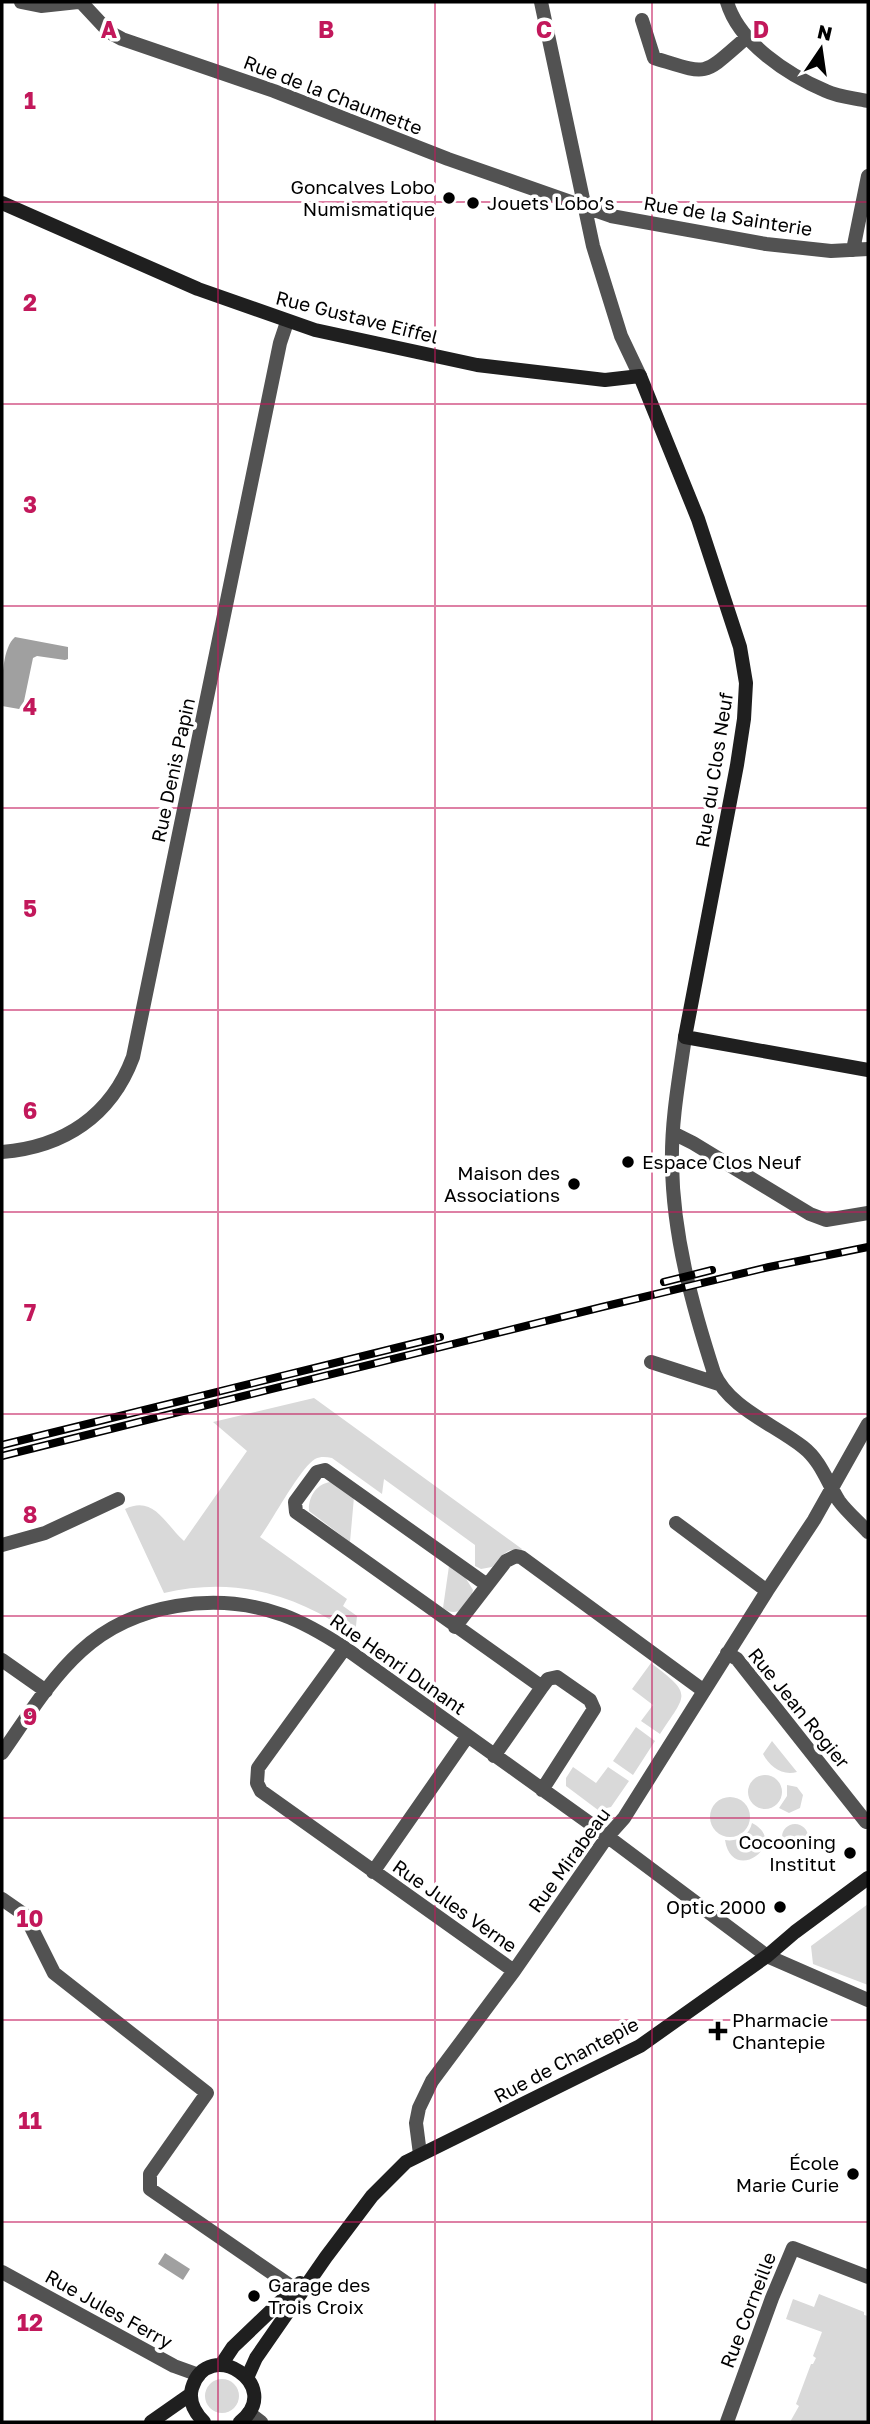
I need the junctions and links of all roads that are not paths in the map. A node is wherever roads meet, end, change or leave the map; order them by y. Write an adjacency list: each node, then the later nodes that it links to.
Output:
1 (21, 2): 2 (street, Rue de la Chaumette)
2 (79, 2): 10 (street, Rue de la Chaumette)
3 (541, 2): 10 (street, Rue du Clos Neuf)
4 (727, 2): 6 (street)
5 (642, 20): 6 (street)
6 (746, 38): 7 (street)
7 (868, 101)
8 (868, 176): 11 (street)
9 (2, 203): 12 (street, Rue Gustave Eiffel)
10 (583, 208): 11 (street, Rue de la Sainterie); 13 (street, Rue du Clos Neuf)
11 (861, 249)
12 (287, 322): 13 (street, Rue Gustave Eiffel); 17 (street, Rue Denis Papin)
13 (640, 376): 14 (street, Rue du Clos Neuf)
14 (685, 1037): 15 (street); 16 (street, Rue du Clos Neuf)
15 (868, 1070)
16 (673, 1133): 18 (street); 20 (street, Rue du Clos Neuf)
17 (2, 1152)
18 (868, 1213)
19 (651, 1362): 20 (street)
20 (719, 1384): 22 (street)
21 (868, 1424): 22 (street, Rue Mirabeau)
22 (831, 1487): 25 (street); 28 (street, Rue Mirabeau)
23 (118, 1499): 26 (street)
24 (676, 1523): 28 (street)
25 (868, 1532)
26 (2, 1545)
27 (487, 1585): 29 (street); 29 (street); 35 (street)
28 (767, 1591): 31 (street, Rue Mirabeau)
29 (455, 1627): 33 (street)
30 (345, 1648): 34 (street, Rue Henri Dunant); 36 (street, Rue Henri Dunant); 42 (street, Rue Jules Verne)
31 (727, 1653): 35 (street, Rue Mirabeau); 40 (street, Rue Jean Rogier)
32 (2, 1660): 34 (street)
33 (542, 1687): 38 (street); 39 (street)
34 (46, 1691): 37 (street, Rue Henri Dunant)
35 (704, 1691): 41 (street, Rue Mirabeau)
36 (467, 1737): 38 (street, Rue Henri Dunant); 42 (street, Rue Jules Verne)
37 (2, 1753)
38 (494, 1756): 39 (street, Rue Henri Dunant)
39 (542, 1790): 41 (street, Rue Henri Dunant)
40 (866, 1822)
41 (607, 1837): 45 (street, Rue Henri Dunant); 46 (street, Rue Mirabeau)
42 (373, 1872): 46 (street, Rue Jules Verne)
43 (868, 1878): 45 (street, Rue de Chantepie)
44 (2, 1899): 51 (street)
45 (767, 1956): 47 (street, Rue Henri Dunant); 48 (street, Rue de Chantepie)
46 (514, 1971): 48 (street, Rue Mirabeau)
47 (868, 2000)
48 (421, 2154): 51 (street, Rue de Chantepie)
49 (2, 2273): 53 (street, Rue Jules Ferry)
50 (868, 2277): 60 (street, Rue Corneille)
51 (297, 2291): 52 (street, Rue de Chantepie); 54 (street, Rue de Chantepie)
52 (221, 2365): 53 (street); 54 (street)
53 (200, 2375): 55 (street)
54 (247, 2378): 56 (street)
55 (191, 2394): 57 (street); 58 (street)
56 (244, 2418): 59 (street)
57 (151, 2422)
58 (204, 2422)
59 (261, 2422)
60 (727, 2422)

